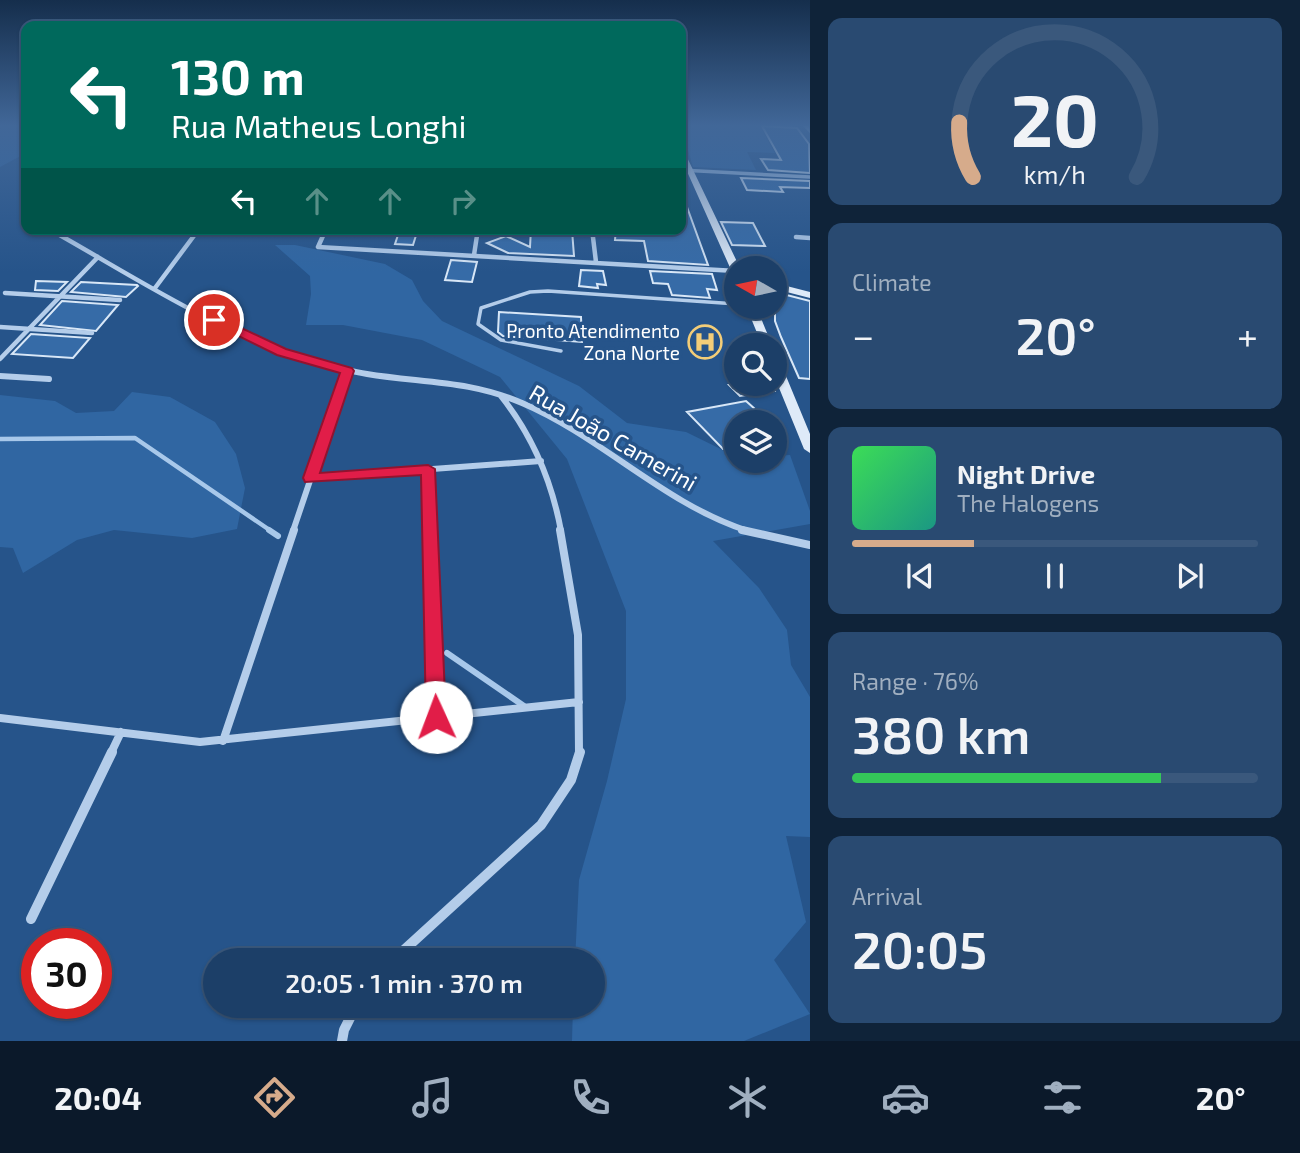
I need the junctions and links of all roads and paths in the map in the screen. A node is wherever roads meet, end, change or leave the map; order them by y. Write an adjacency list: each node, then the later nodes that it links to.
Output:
1 (687, 175): 12 (street)
2 (767, 175): 3 (street)
3 (810, 177)
4 (60, 235): 13 (street, Rua João Camerini)
5 (195, 235): 16 (street)
6 (323, 235): 11 (street)
7 (477, 235): 11 (street)
8 (593, 235): 14 (street)
9 (796, 237): 10 (street)
10 (810, 237)
11 (474, 255): 14 (street)
12 (730, 256)
13 (98, 257): 16 (street, Rua João Camerini); 20 (street)
14 (596, 262): 15 (street)
15 (724, 268)
16 (155, 288): 28 (street, Rua João Camerini)
17 (788, 289): 19 (street)
18 (5, 293): 20 (street)
19 (810, 295)
20 (60, 296): 21 (street); 24 (street)
21 (120, 300)
22 (724, 303): 26 (lane)
23 (0, 327): 24 (street)
24 (28, 329): 25 (street); 27 (street)
25 (92, 333)
26 (561, 351)
27 (0, 359)
28 (347, 371): 31 (street, Rua João Camerini); 36 (street)
29 (0, 376): 30 (street)
30 (49, 379)
31 (498, 393): 34 (street); 37 (street, Rua João Camerini)
32 (787, 393): 33 (street)
33 (810, 449)
34 (541, 461): 35 (street); 38 (street)
35 (428, 469): 36 (street); 39 (street)
36 (311, 478): 42 (street)
37 (810, 545)
38 (579, 702): 39 (street); 44 (street)
39 (436, 717): 42 (street)
40 (0, 718): 41 (street)
41 (121, 732): 42 (street); 43 (street)
42 (223, 741)
43 (31, 919)
44 (406, 948)
45 (350, 1018): 46 (street)
46 (342, 1041)

